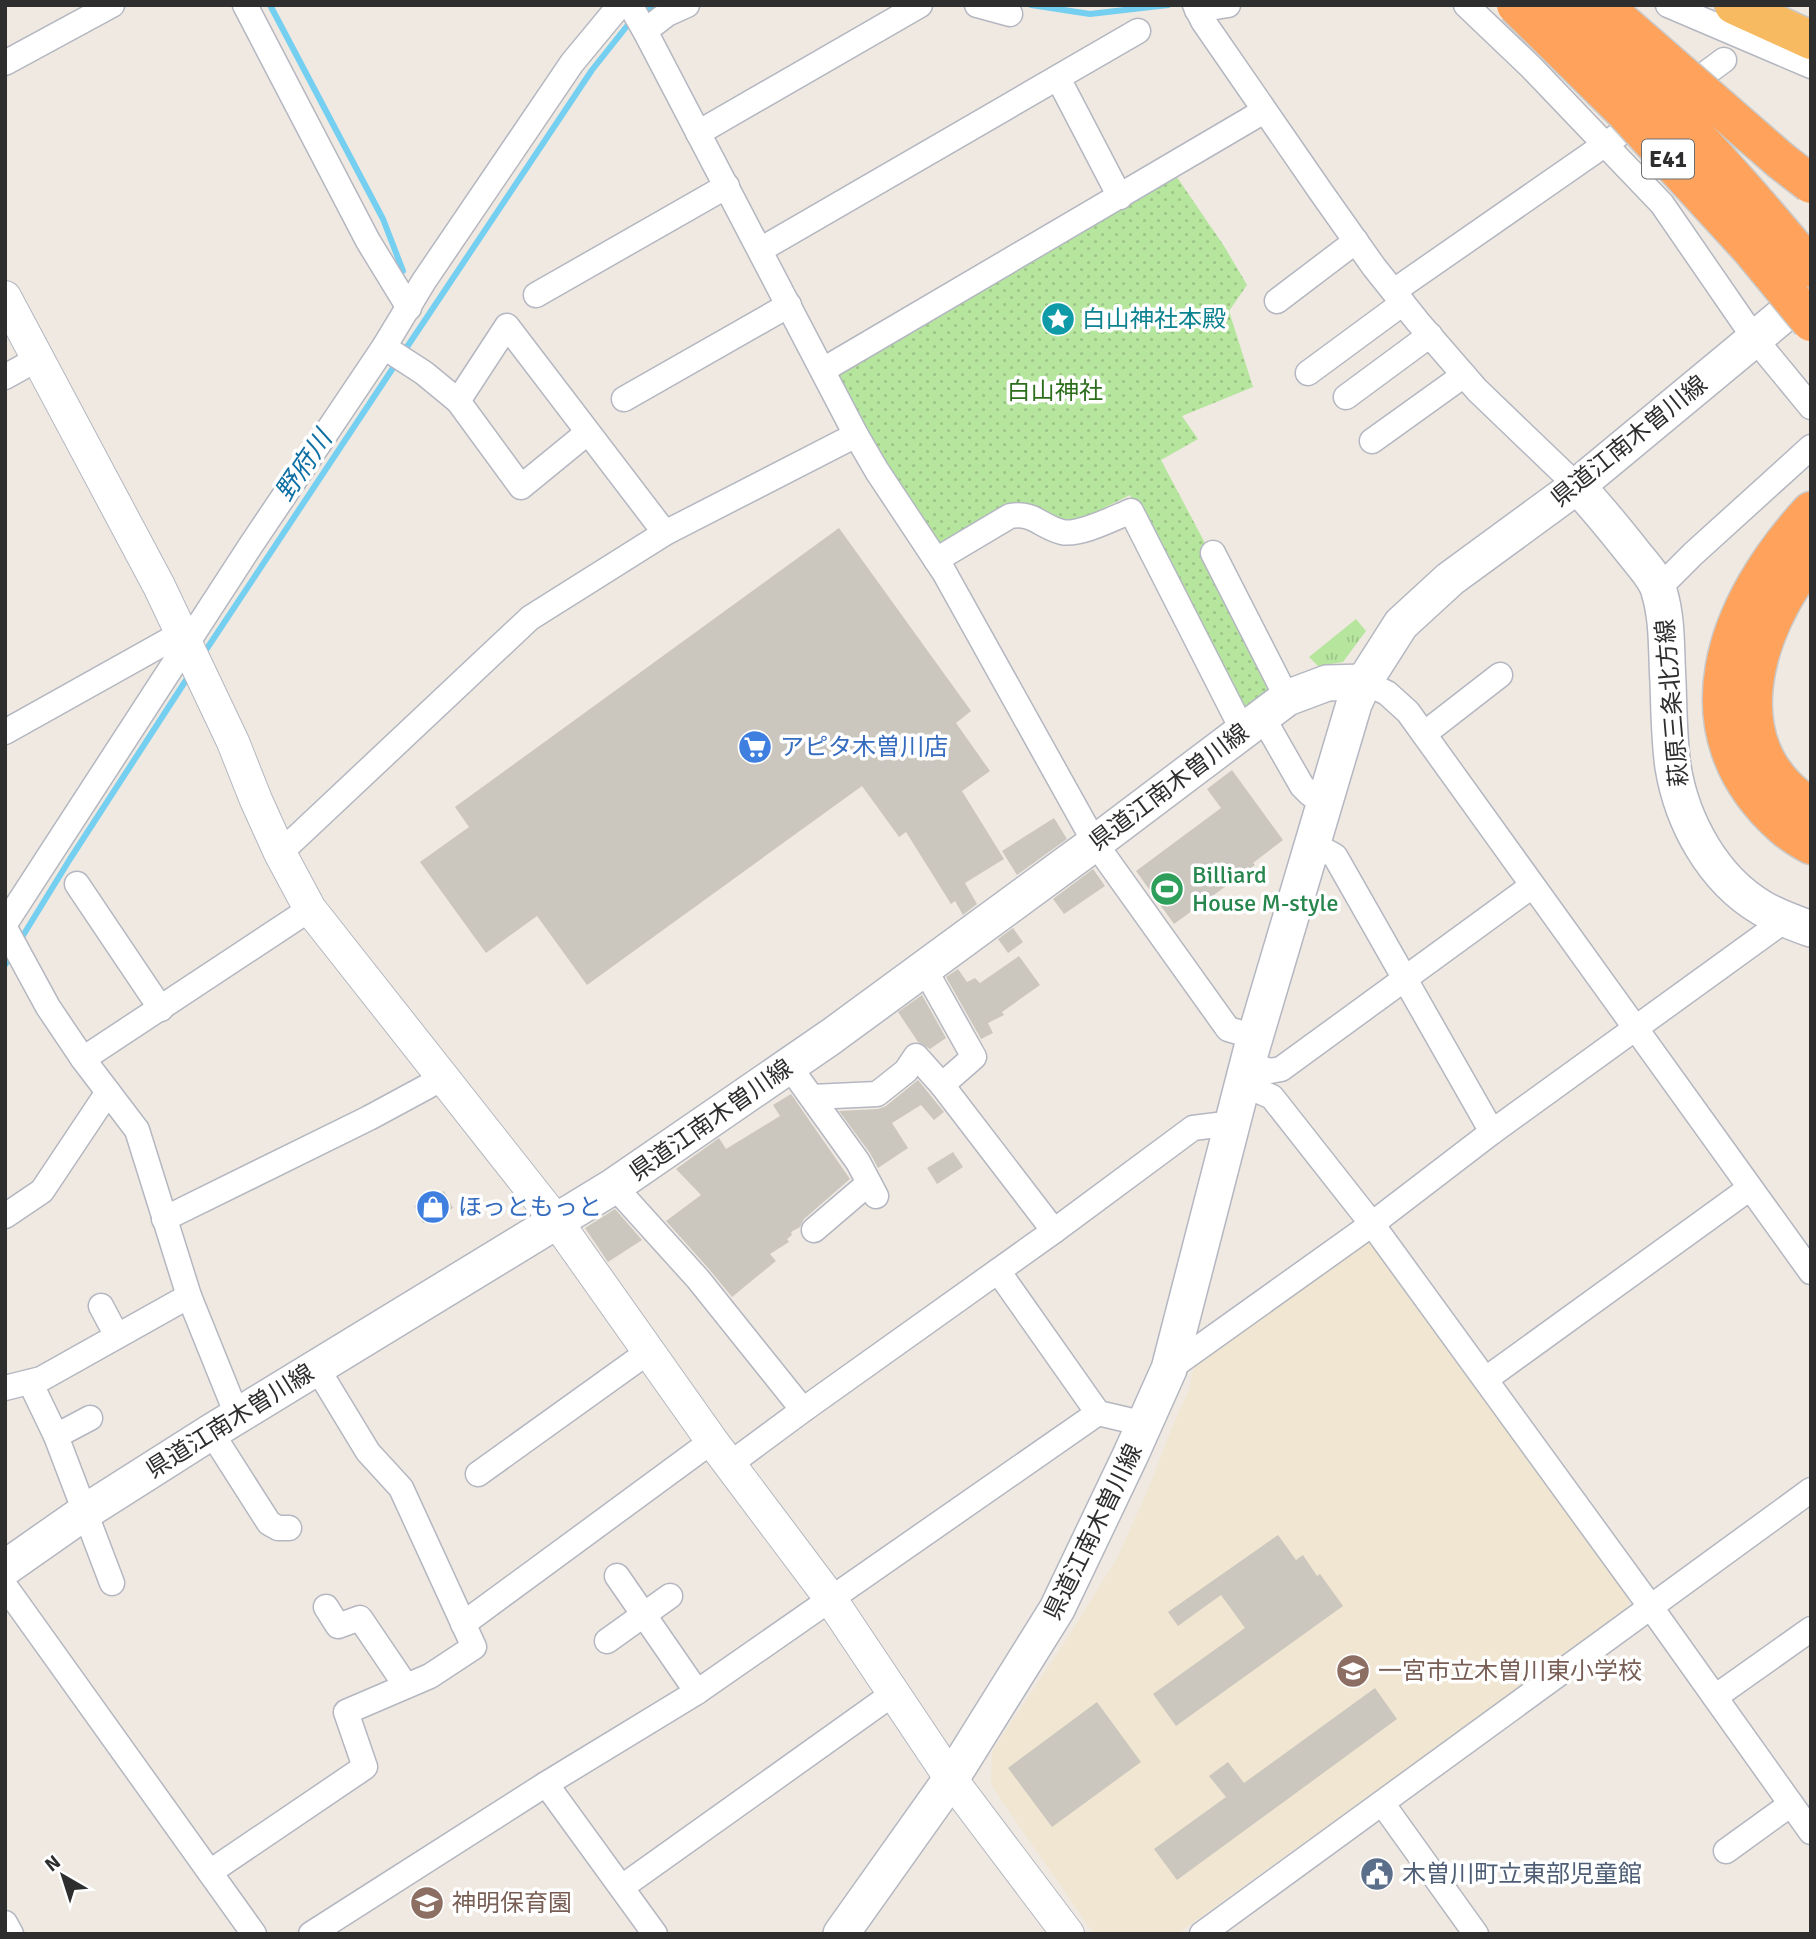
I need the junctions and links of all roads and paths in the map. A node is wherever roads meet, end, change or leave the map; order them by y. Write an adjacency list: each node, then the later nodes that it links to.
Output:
1 (112, 5): 19 (street)
2 (245, 5): 38 (street)
3 (687, 5): 15 (street)
4 (920, 5): 23 (street)
5 (977, 5): 14 (street)
6 (1228, 5): 13 (street)
7 (1466, 5): 24 (street)
8 (1516, 5): 25 (highway, E41, bridge)
9 (1562, 5): 31 (highway, E41, bridge)
10 (1602, 5): 26 (highway, bridge)
11 (1668, 5): 20 (street)
12 (1734, 5): 17 (highway)
13 (1196, 7): 22 (street)
14 (1010, 14)
15 (634, 15): 23 (street); 38 (street)
16 (1138, 31): 21 (street)
17 (1811, 40)
18 (1724, 60): 24 (street)
19 (5, 63)
20 (1811, 66)
21 (1058, 78): 28 (street); 30 (street)
22 (1264, 111): 28 (street); 29 (street)
23 (698, 134): 27 (street)
24 (1605, 144): 35 (street); 42 (street)
25 (1686, 178): 39 (highway, E41, bridge); 41 (highway, bridge)
26 (1811, 184)
27 (727, 186): 30 (street); 33 (street)
28 (1121, 197): 45 (street)
29 (1356, 241): 35 (street); 36 (street)
30 (760, 250): 37 (street)
31 (1811, 268)
32 (1811, 292): 42 (main road, 県道江南木曽川線)
33 (536, 295)
34 (5, 297): 44 (street)
35 (1399, 297): 40 (street); 46 (street)
36 (1276, 300)
37 (789, 304): 45 (street); 50 (street)
38 (410, 307): 43 (street)
39 (1811, 321)
40 (1430, 335): 47 (street); 49 (street)
41 (1811, 338)
42 (1755, 339): 52 (street); 57 (main road, 県道江南木曽川線)
43 (396, 354): 51 (street); 64 (street)
44 (39, 358): 48 (street); 64 (street)
45 (824, 370): 54 (street)
46 (1308, 373)
47 (1464, 375): 55 (street); 57 (street)
48 (5, 377)
49 (1346, 397)
50 (624, 399)
51 (458, 401): 53 (street); 53 (street)
52 (1811, 407)
53 (587, 433): 59 (street)
54 (856, 435): 59 (street); 62 (street)
55 (1372, 441)
56 (1811, 447): 63 (street)
57 (1577, 486): 63 (main road, 萩原三条北方線); 66 (main road, 県道江南木曽川線)
58 (1811, 512): 74 (highway)
59 (665, 533): 75 (street)
60 (1213, 553): 67 (street)
61 (1811, 558): 71 (highway)
62 (936, 560): 67 (street); 72 (street)
63 (1659, 588): 79 (main road, 萩原三条北方線)
64 (190, 649): 68 (street); 75 (street); 80 (street)
65 (1500, 675): 69 (street)
66 (1364, 682): 67 (main road, 県道江南木曽川線); 69 (street); 70 (main road, 県道江南木曽川線)
67 (1264, 715): 70 (street); 72 (main road, 県道江南木曽川線)
68 (5, 732)
69 (1424, 734): 77 (street)
70 (1325, 797): 73 (main road, 県道江南木曽川線)
71 (1811, 807)
72 (1096, 843): 81 (main road, 県道江南木曽川線); 86 (street)
73 (1313, 844): 82 (street); 86 (main road, 県道江南木曽川線)
74 (1811, 845)
75 (280, 853): 78 (street)
76 (76, 884): 83 (street)
77 (1532, 886): 82 (street); 84 (street)
78 (310, 909): 83 (street); 88 (street)
79 (1798, 925): 84 (street)
80 (6, 929): 85 (street)
81 (924, 968): 87 (main road, 県道江南木曽川線); 89 (street)
82 (1404, 979): 86 (street); 93 (street)
83 (161, 1009): 85 (street)
84 (1635, 1028): 93 (street); 95 (street)
85 (83, 1059): 90 (street)
86 (1249, 1062): 92 (main road, 県道江南木曽川線); 99 (street)
87 (789, 1066): 91 (street); 94 (main road, 県道江南木曽川線)
88 (443, 1078): 97 (street); 98 (street)
89 (942, 1085): 91 (street); 101 (street)
90 (108, 1092): 96 (street); 97 (street)
91 (812, 1097): 100 (street)
92 (1231, 1128): 101 (street); 110 (main road, 県道江南木曽川線)
93 (1492, 1132): 99 (street)
94 (614, 1186): 98 (main road, 県道江南木曽川線); 114 (street)
95 (1750, 1188): 103 (street); 111 (street)
96 (8, 1207)
97 (164, 1219): 105 (street)
98 (557, 1222): 108 (street); 109 (main road, 県道江南木曽川線)
99 (1372, 1224): 110 (street); 111 (street)
100 (814, 1230)
101 (1054, 1231): 102 (street)
102 (998, 1271): 114 (street); 115 (street)
103 (1811, 1272)
104 (150, 1295): 105 (street)
105 (181, 1301): 107 (street); 118 (street)
106 (101, 1306): 107 (street)
107 (117, 1336): 112 (street)
108 (648, 1352): 120 (street); 121 (street)
109 (317, 1368): 118 (main road, 県道江南木曽川線); 134 (street)
110 (1169, 1369): 117 (main road, 県道江南木曽川線)
111 (1486, 1379): 131 (street)
112 (30, 1382): 113 (street); 119 (street)
113 (5, 1388)
114 (803, 1410): 120 (street)
115 (1098, 1413): 117 (street); 130 (street)
116 (90, 1418): 119 (street)
117 (1145, 1423): 141 (main road, 県道江南木曽川線)
118 (224, 1424): 123 (main road, 県道江南木曽川線); 124 (street)
119 (56, 1436): 123 (street)
120 (721, 1453): 130 (street); 134 (street)
121 (478, 1474)
122 (1811, 1490): 131 (street)
123 (85, 1512): 125 (main road, 県道江南木曽川線); 127 (street)
124 (289, 1528)
125 (5, 1568)
126 (617, 1576): 133 (street)
127 (112, 1583)
128 (5, 1586): 147 (street)
129 (670, 1596): 133 (street)
130 (830, 1598): 138 (street); 139 (street)
131 (1650, 1606): 140 (street); 143 (street)
132 (326, 1607): 137 (street)
133 (644, 1616): 136 (street); 138 (street)
134 (463, 1625): 137 (street)
135 (1811, 1629): 140 (street)
136 (607, 1642)
137 (407, 1686): 147 (street)
138 (697, 1692): 142 (street)
139 (894, 1693): 141 (street); 148 (street)
140 (1716, 1698): 144 (street)
141 (951, 1779): 154 (main road, 県道江南木曽川線); 155 (street)
142 (546, 1784): 148 (street); 152 (street)
143 (1382, 1803): 156 (street); 157 (street)
144 (1791, 1804): 145 (street); 146 (street)
145 (1811, 1832)
146 (1726, 1851)
147 (210, 1872): 151 (street)
148 (622, 1887): 153 (street)
149 (5, 1923): 150 (street)
150 (11, 1934)
151 (254, 1934)
152 (311, 1934)
153 (654, 1934)
154 (841, 1934)
155 (1068, 1934)
156 (1202, 1934)
157 (1476, 1934)

